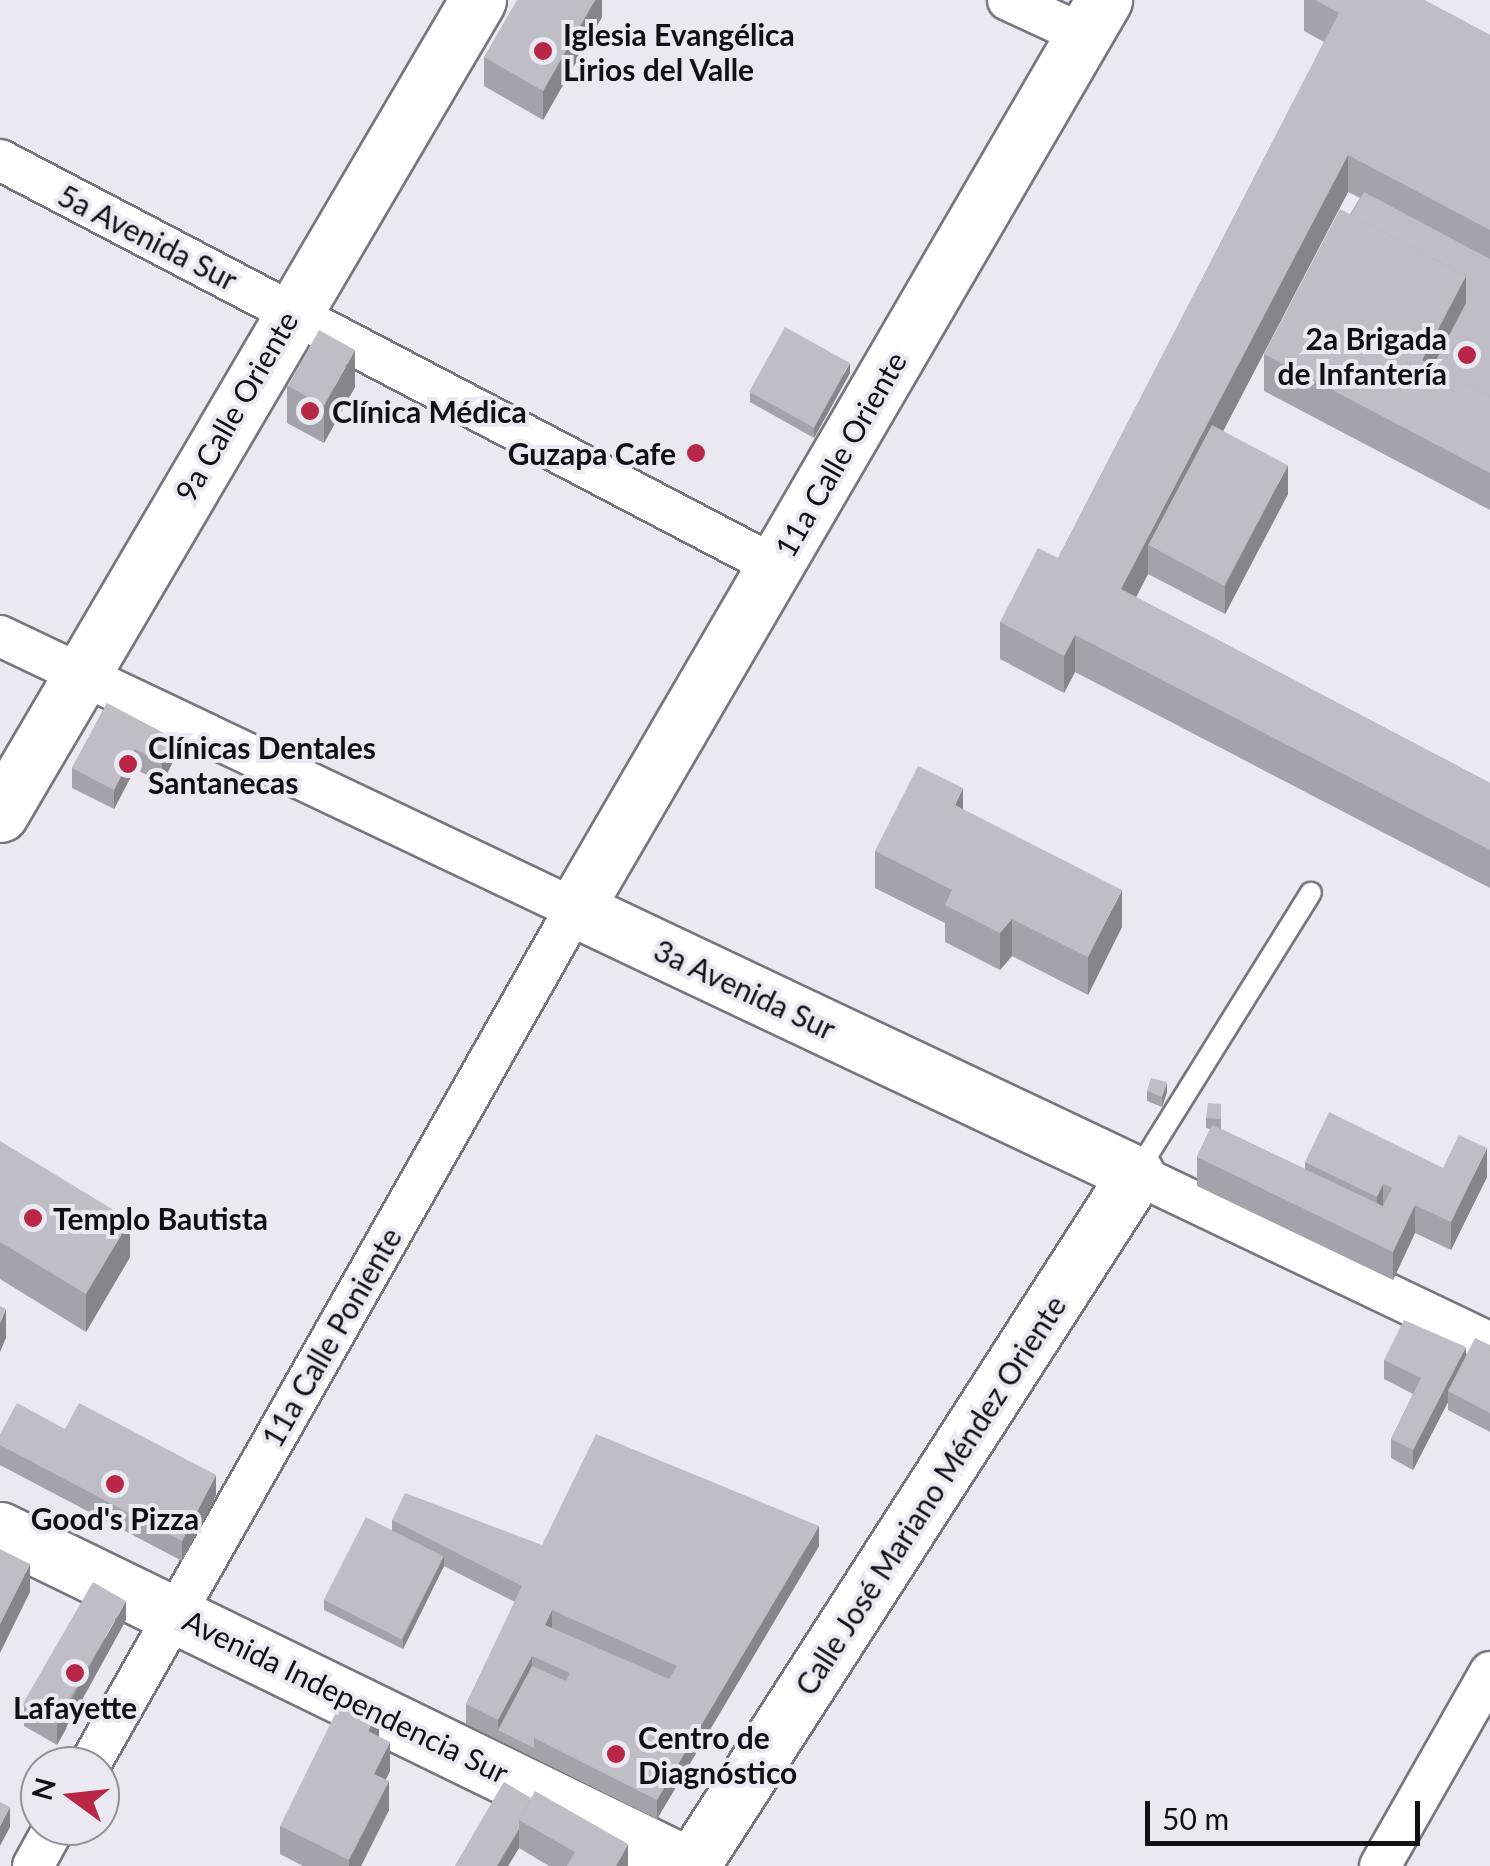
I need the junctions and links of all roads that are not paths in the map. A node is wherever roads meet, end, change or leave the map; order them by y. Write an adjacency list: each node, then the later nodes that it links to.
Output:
1 (478, 0): 5 (main road, 9a Calle Oriente)
2 (1008, 0): 3 (street)
3 (1094, 18): 6 (main road, 11a Calle Oriente)
4 (0, 160): 5 (street, 5a Avenida Sur)
5 (292, 311): 6 (street, 5a Avenida Sur); 8 (main road, 9a Calle Oriente)
6 (775, 566): 11 (main road, 11a Calle Oriente)
7 (0, 636): 8 (street, 3a Avenida Sur)
8 (79, 675): 9 (main road, 9a Calle Oriente); 11 (street, 3a Avenida Sur)
9 (0, 814)
10 (1311, 893): 12 (lane)
11 (575, 909): 12 (main road, 3a Avenida Sur); 15 (street, 11a Calle Poniente)
12 (1136, 1174): 13 (street, 3a Avenida Sur); 18 (main road, Calle José Mariano Méndez Oriente)
13 (1490, 1343)
14 (0, 1530): 15 (main road, Avenida Independencia Sur)
15 (174, 1612): 17 (street, 11a Calle Poniente); 18 (main road, Avenida Independencia Sur)
16 (1490, 1672): 19 (street)
17 (99, 1746)
18 (691, 1866)
19 (1380, 1866)

